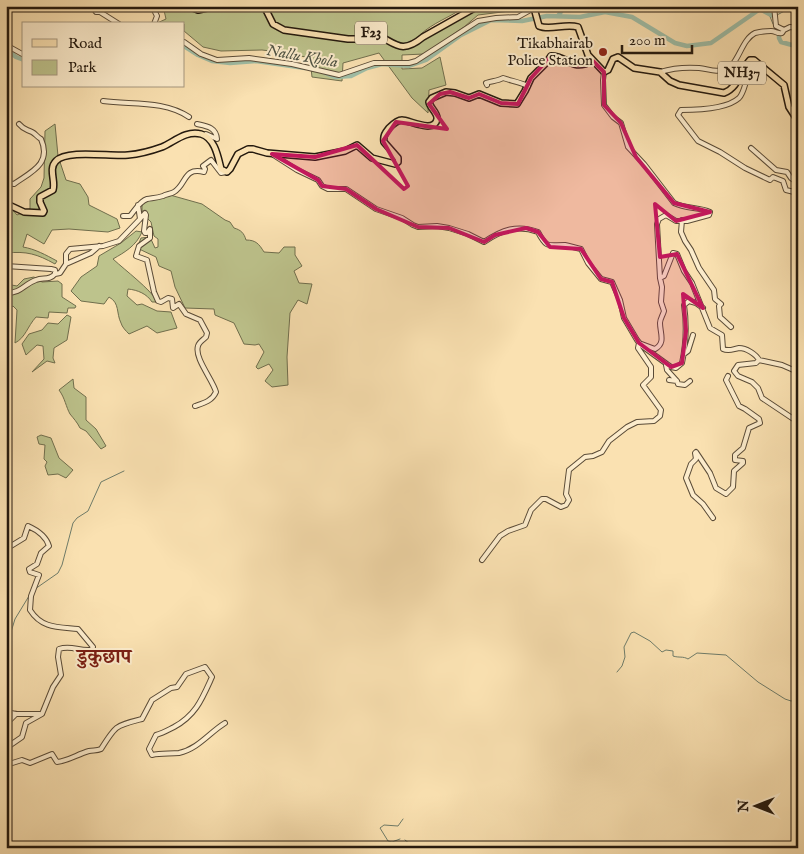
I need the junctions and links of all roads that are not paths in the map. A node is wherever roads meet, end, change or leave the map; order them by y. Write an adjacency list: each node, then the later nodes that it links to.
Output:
1 (92, 6): 12 (street)
2 (97, 6): 12 (street)
3 (152, 6): 14 (street)
4 (188, 6): 5 (main road)
5 (216, 6)
6 (264, 6): 7 (main road, F23)
7 (478, 6)
8 (543, 6): 9 (street); 11 (main road)
9 (552, 6)
10 (774, 6): 16 (street)
11 (534, 8): 17 (street); 20 (main road)
12 (100, 12): 13 (street)
13 (111, 22)
14 (155, 22)
15 (798, 28): 16 (street)
16 (784, 30): 23 (street)
17 (185, 43)
18 (6, 45): 19 (street)
19 (22, 54)
20 (593, 61): 22 (main road); 25 (main road)
21 (756, 62): 23 (main road, NH37); 28 (main road, NH37); 37 (street)
22 (604, 72): 23 (main road, NH37); 42 (street)
23 (660, 72)
24 (486, 85): 25 (street)
25 (528, 86): 33 (main road)
26 (103, 101): 27 (street)
27 (189, 117)
28 (798, 121)
29 (19, 124): 35 (street)
30 (197, 124): 31 (street)
31 (201, 134): 34 (main road); 39 (main road)
32 (751, 148): 36 (street)
33 (272, 154): 34 (main road); 52 (street)
34 (227, 172): 38 (street)
35 (6, 183)
36 (798, 183)
37 (798, 193)
38 (138, 205): 40 (street); 41 (street)
39 (6, 206)
40 (123, 216)
41 (140, 219): 43 (street); 61 (street)
42 (682, 220): 47 (street); 50 (street)
43 (99, 246): 44 (street); 44 (street)
44 (66, 264): 46 (street)
45 (6, 266): 46 (street)
46 (55, 274): 48 (street)
47 (660, 278): 49 (street); 52 (street)
48 (6, 294)
49 (703, 308): 53 (street); 54 (street)
50 (731, 327)
51 (693, 335): 53 (street)
52 (639, 343): 55 (street); 65 (street)
53 (684, 354): 55 (street)
54 (760, 360): 56 (street); 57 (street)
55 (665, 364): 59 (street)
56 (738, 366): 62 (street); 63 (street)
57 (798, 372)
58 (669, 380): 59 (street)
59 (677, 381): 60 (street)
60 (690, 381)
61 (195, 406)
62 (798, 422)
63 (713, 518)
64 (6, 549): 67 (street)
65 (482, 560)
66 (6, 712): 68 (street)
67 (42, 713): 68 (street); 71 (street)
68 (16, 714): 70 (street)
69 (225, 723): 72 (street)
70 (6, 724)
71 (6, 748)
72 (6, 764)

